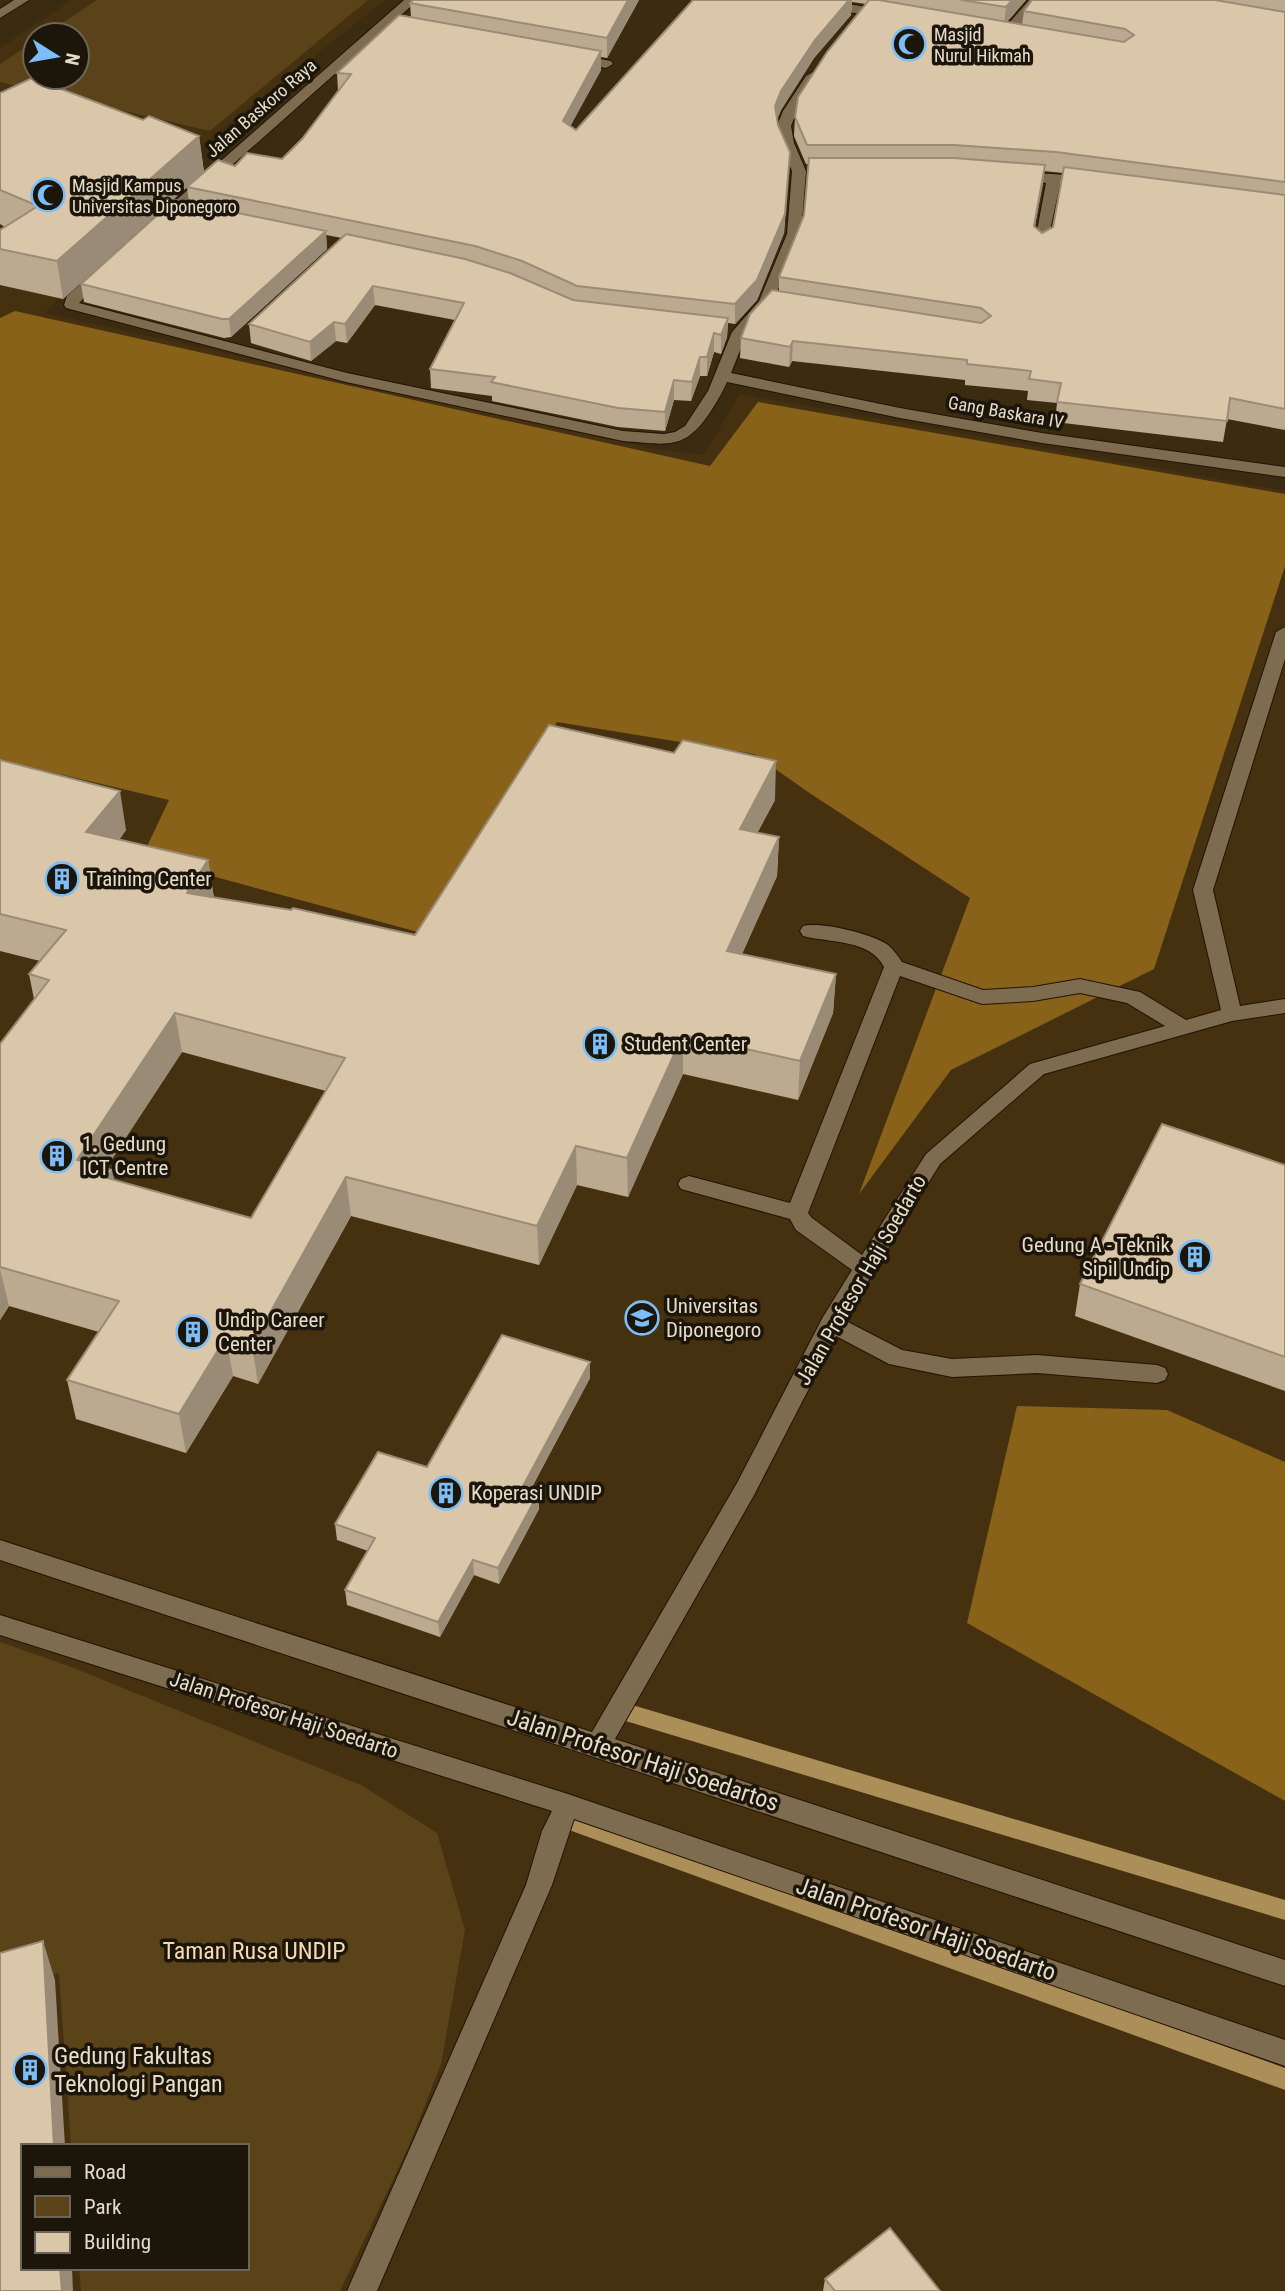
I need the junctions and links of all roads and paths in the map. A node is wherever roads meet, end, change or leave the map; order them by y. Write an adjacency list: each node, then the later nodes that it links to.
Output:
1 (23, 0): 5 (street)
2 (412, 0): 14 (street, Jalan Baskoro Raya)
3 (799, 0): 6 (street)
4 (1036, 0): 7 (street)
5 (0, 14)
6 (903, 16)
7 (1008, 33)
8 (554, 55): 10 (street)
9 (821, 63): 17 (street)
10 (606, 64)
11 (1003, 175): 12 (street)
12 (1054, 178): 13 (street); 15 (street)
13 (1109, 185)
14 (152, 228)
15 (1041, 246)
16 (112, 263): 17 (street)
17 (722, 376): 18 (street, Gang Baskara IV)
18 (1285, 472)
19 (1285, 632): 23 (street)
20 (810, 930): 21 (street)
21 (894, 967): 24 (street); 26 (street)
22 (1285, 1006): 23 (street, Jalan Profesor Haji Soedarto)
23 (1232, 1014): 24 (street, Jalan Profesor Haji Soedarto)
24 (1184, 1028): 27 (street, Jalan Profesor Haji Soedarto)
25 (689, 1184): 26 (street)
26 (797, 1213): 27 (street)
27 (865, 1268): 28 (street, Jalan Profesor Haji Soedarto)
28 (831, 1323): 29 (street); 32 (street, Jalan Profesor Haji Soedarto)
29 (1157, 1374)
30 (0, 1550): 32 (street, Jalan Profesor Haji Soedartos)
31 (0, 1625): 33 (street, Jalan Profesor Haji Soedarto)
32 (598, 1745): 34 (street, Jalan Profesor Haji Soedartos)
33 (568, 1805): 35 (street, Jalan Profesor Haji Soedarto); 36 (street)
34 (1285, 1973)
35 (1285, 2053)
36 (362, 2291)

